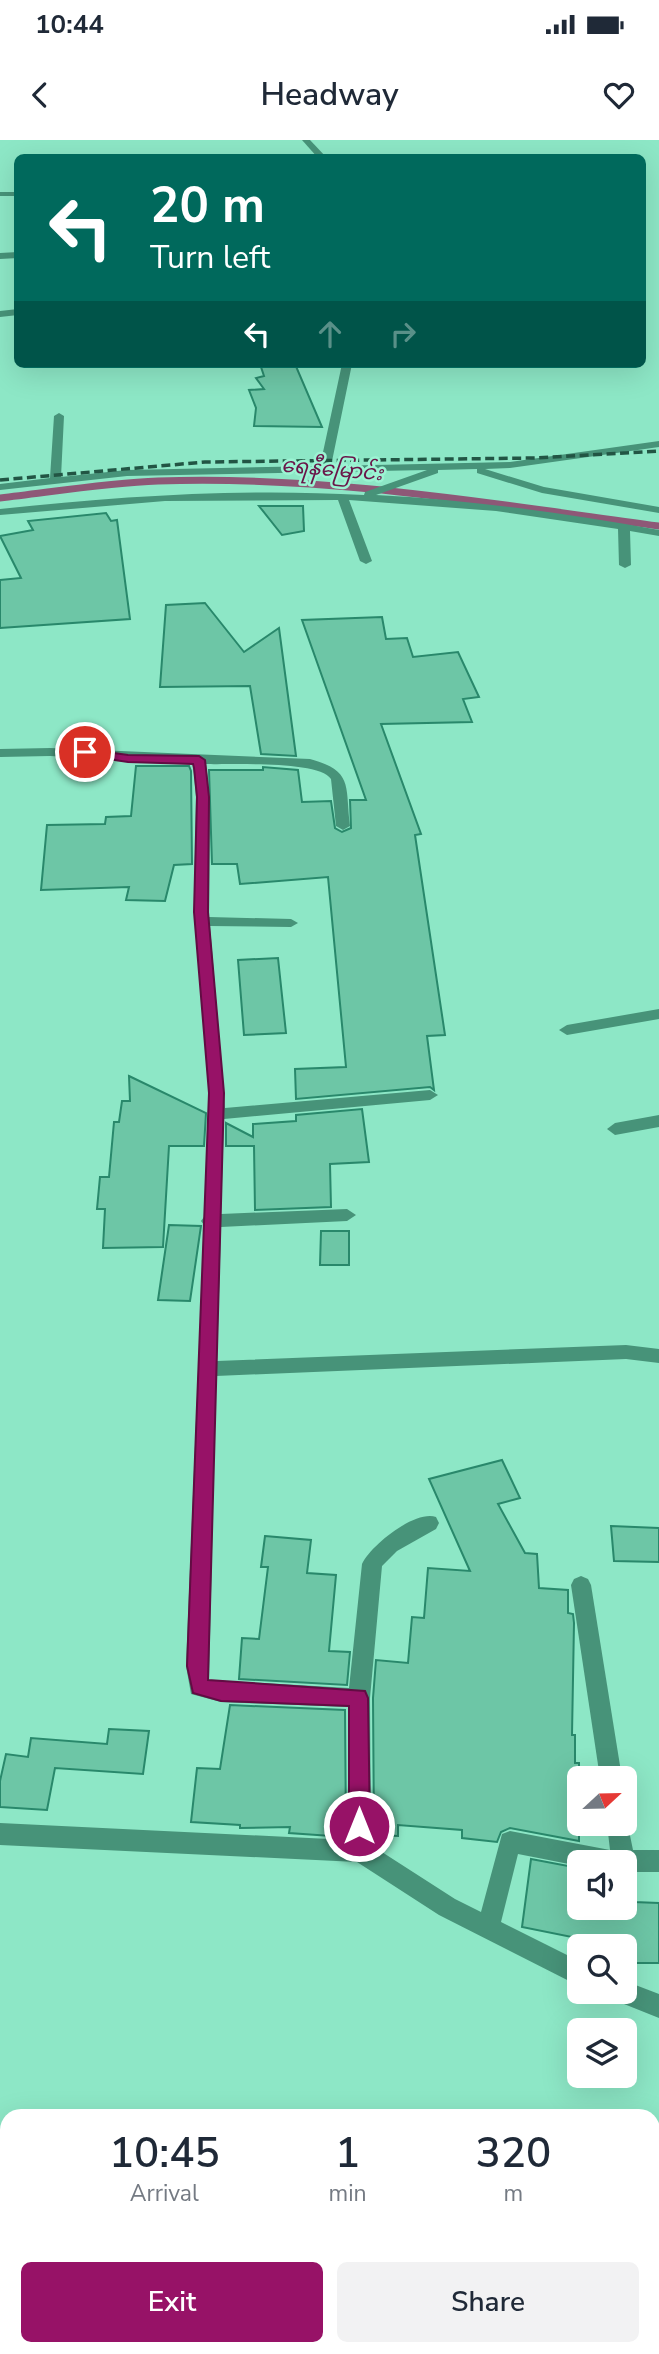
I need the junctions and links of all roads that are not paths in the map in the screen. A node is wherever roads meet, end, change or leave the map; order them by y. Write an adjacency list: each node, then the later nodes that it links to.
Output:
1 (306, 140): 2 (street)
2 (319, 154)
3 (346, 368): 7 (street)
4 (59, 416): 9 (street)
5 (659, 444): 6 (street)
6 (464, 467): 8 (street); 13 (street)
7 (325, 468): 8 (street); 9 (street)
8 (438, 468): 12 (street)
9 (55, 479): 10 (street)
10 (0, 487)
11 (342, 497): 12 (street); 14 (street); 17 (street)
12 (355, 498): 15 (street)
13 (659, 510)
14 (0, 512)
15 (624, 527): 16 (street); 18 (street)
16 (659, 533)
17 (366, 561)
18 (625, 565)
19 (0, 753): 20 (street)
20 (199, 760): 21 (street); 22 (street)
21 (343, 826)
22 (202, 921): 23 (street); 27 (street)
23 (290, 923)
24 (659, 1014): 25 (street)
25 (568, 1030)
26 (430, 1095): 27 (street)
27 (216, 1114): 31 (street)
28 (659, 1121): 29 (street)
29 (615, 1129)
30 (347, 1215): 31 (street)
31 (210, 1221): 33 (street)
32 (659, 1356): 33 (street)
33 (208, 1369): 36 (street)
34 (429, 1523): 36 (street)
35 (582, 1585): 37 (street)
36 (359, 1698): 39 (street)
37 (609, 1766)
38 (0, 1834): 39 (street)
39 (360, 1852): 43 (street)
40 (567, 1852): 43 (street)
41 (637, 1861): 42 (street)
42 (659, 1861)
43 (488, 1928): 44 (street)
44 (567, 1968)
45 (637, 1998): 46 (street)
46 (659, 2006)

